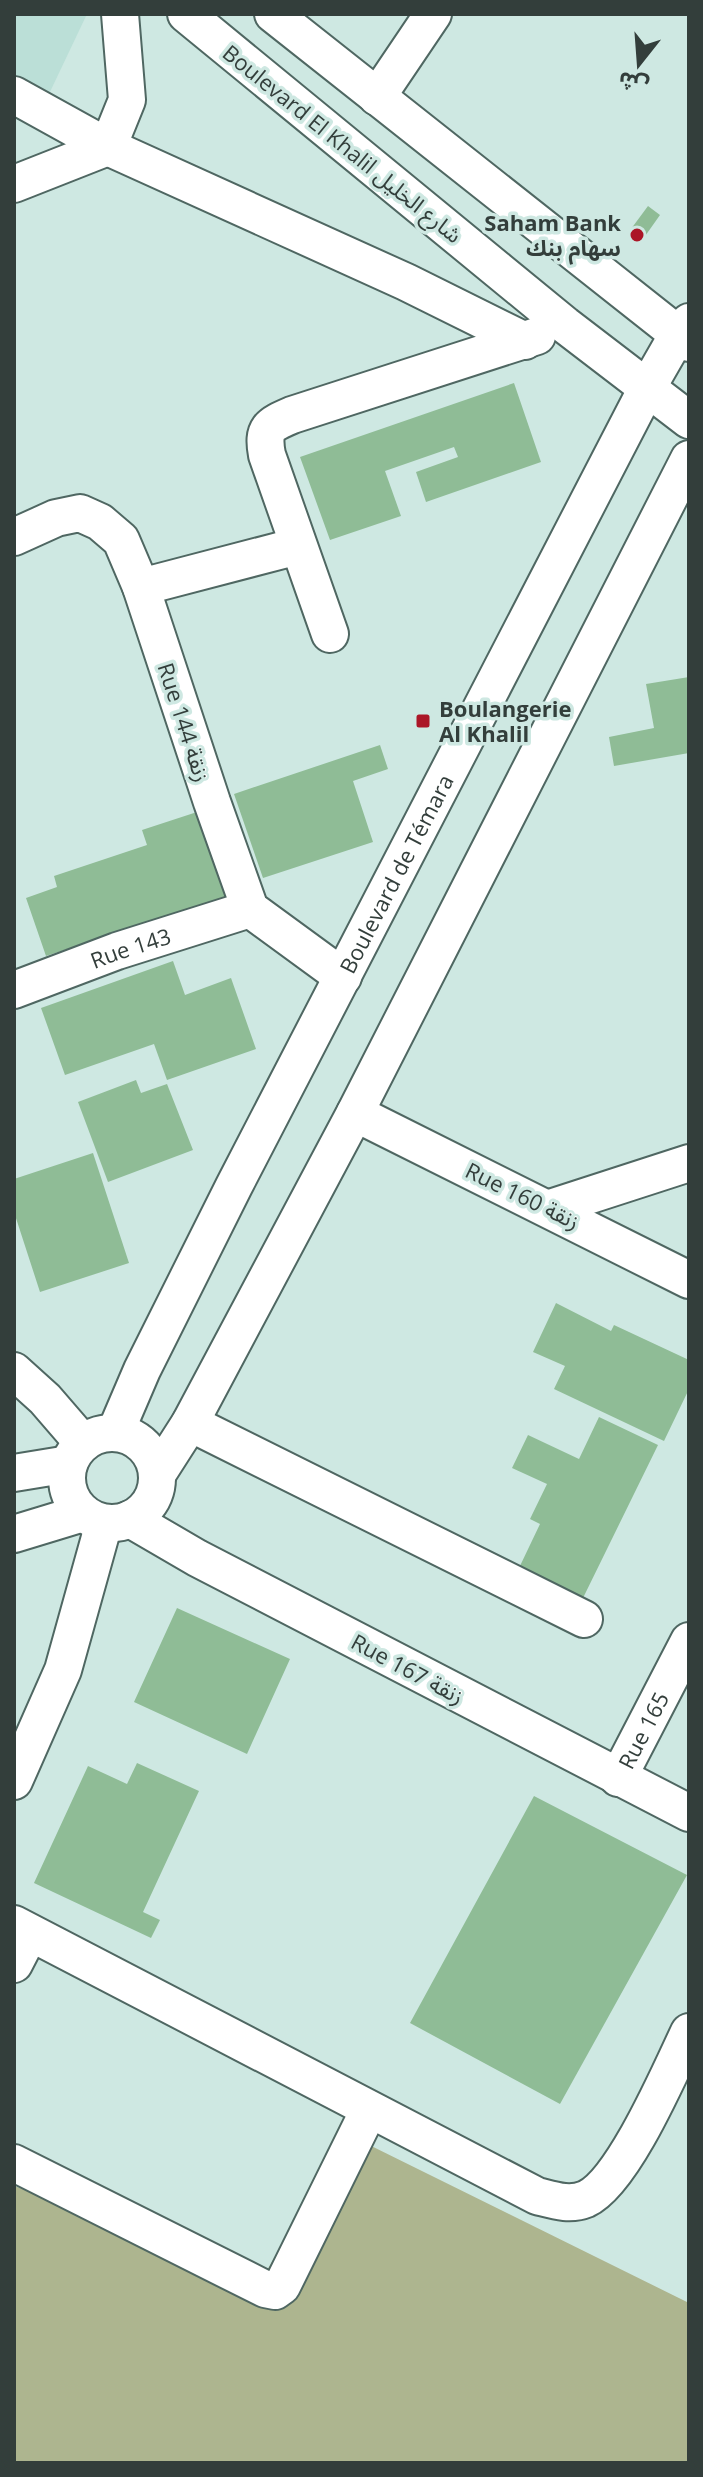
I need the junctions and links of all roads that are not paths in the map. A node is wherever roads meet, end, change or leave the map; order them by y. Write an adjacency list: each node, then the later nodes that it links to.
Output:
1 (120, 14): 7 (street)
2 (186, 14): 9 (street, Boulevard El Khalil شارع الخليل)
3 (273, 14): 6 (street)
4 (433, 14): 6 (street)
5 (14, 95): 7 (street)
6 (377, 97): 10 (street)
7 (108, 147): 8 (street); 11 (street)
8 (14, 184)
9 (565, 325): 11 (street); 12 (street, Boulevard El Khalil شارع الخليل)
10 (685, 334): 12 (street, Boulevard de Témara)
11 (525, 341): 16 (street)
12 (646, 390): 13 (street, Boulevard El Khalil شارع الخليل); 20 (street, Boulevard de Témara)
13 (689, 420)
14 (689, 459): 22 (street)
15 (14, 537): 17 (street, Rue 144 زنقة)
16 (298, 546): 17 (street); 18 (street)
17 (141, 587): 19 (street, Rue 144 زنقة)
18 (330, 634)
19 (250, 909): 20 (street); 21 (street, Rue 143)
20 (343, 977): 28 (street, Boulevard de Témara)
21 (17, 978)
22 (355, 1113): 24 (street, Rue 160 زنقة); 27 (street)
23 (689, 1163): 24 (street)
24 (550, 1208): 25 (street, Rue 160 زنقة)
25 (689, 1280)
26 (14, 1371): 28 (street)
27 (190, 1423): 30 (street); 33 (street)
28 (89, 1446): 29 (street); 30 (street); 31 (street)
29 (14, 1473)
30 (158, 1473): 31 (street)
31 (106, 1518): 32 (street); 35 (street); 36 (street, Rue 167 زنقة)
32 (14, 1534)
33 (584, 1619)
34 (689, 1641): 36 (street, Rue 165)
35 (16, 1774)
36 (618, 1778): 37 (street, Rue 167 زنقة)
37 (689, 1813)
38 (19, 1940): 40 (street)
39 (689, 2032): 40 (street)
40 (369, 2110): 41 (street)
41 (14, 2163)

